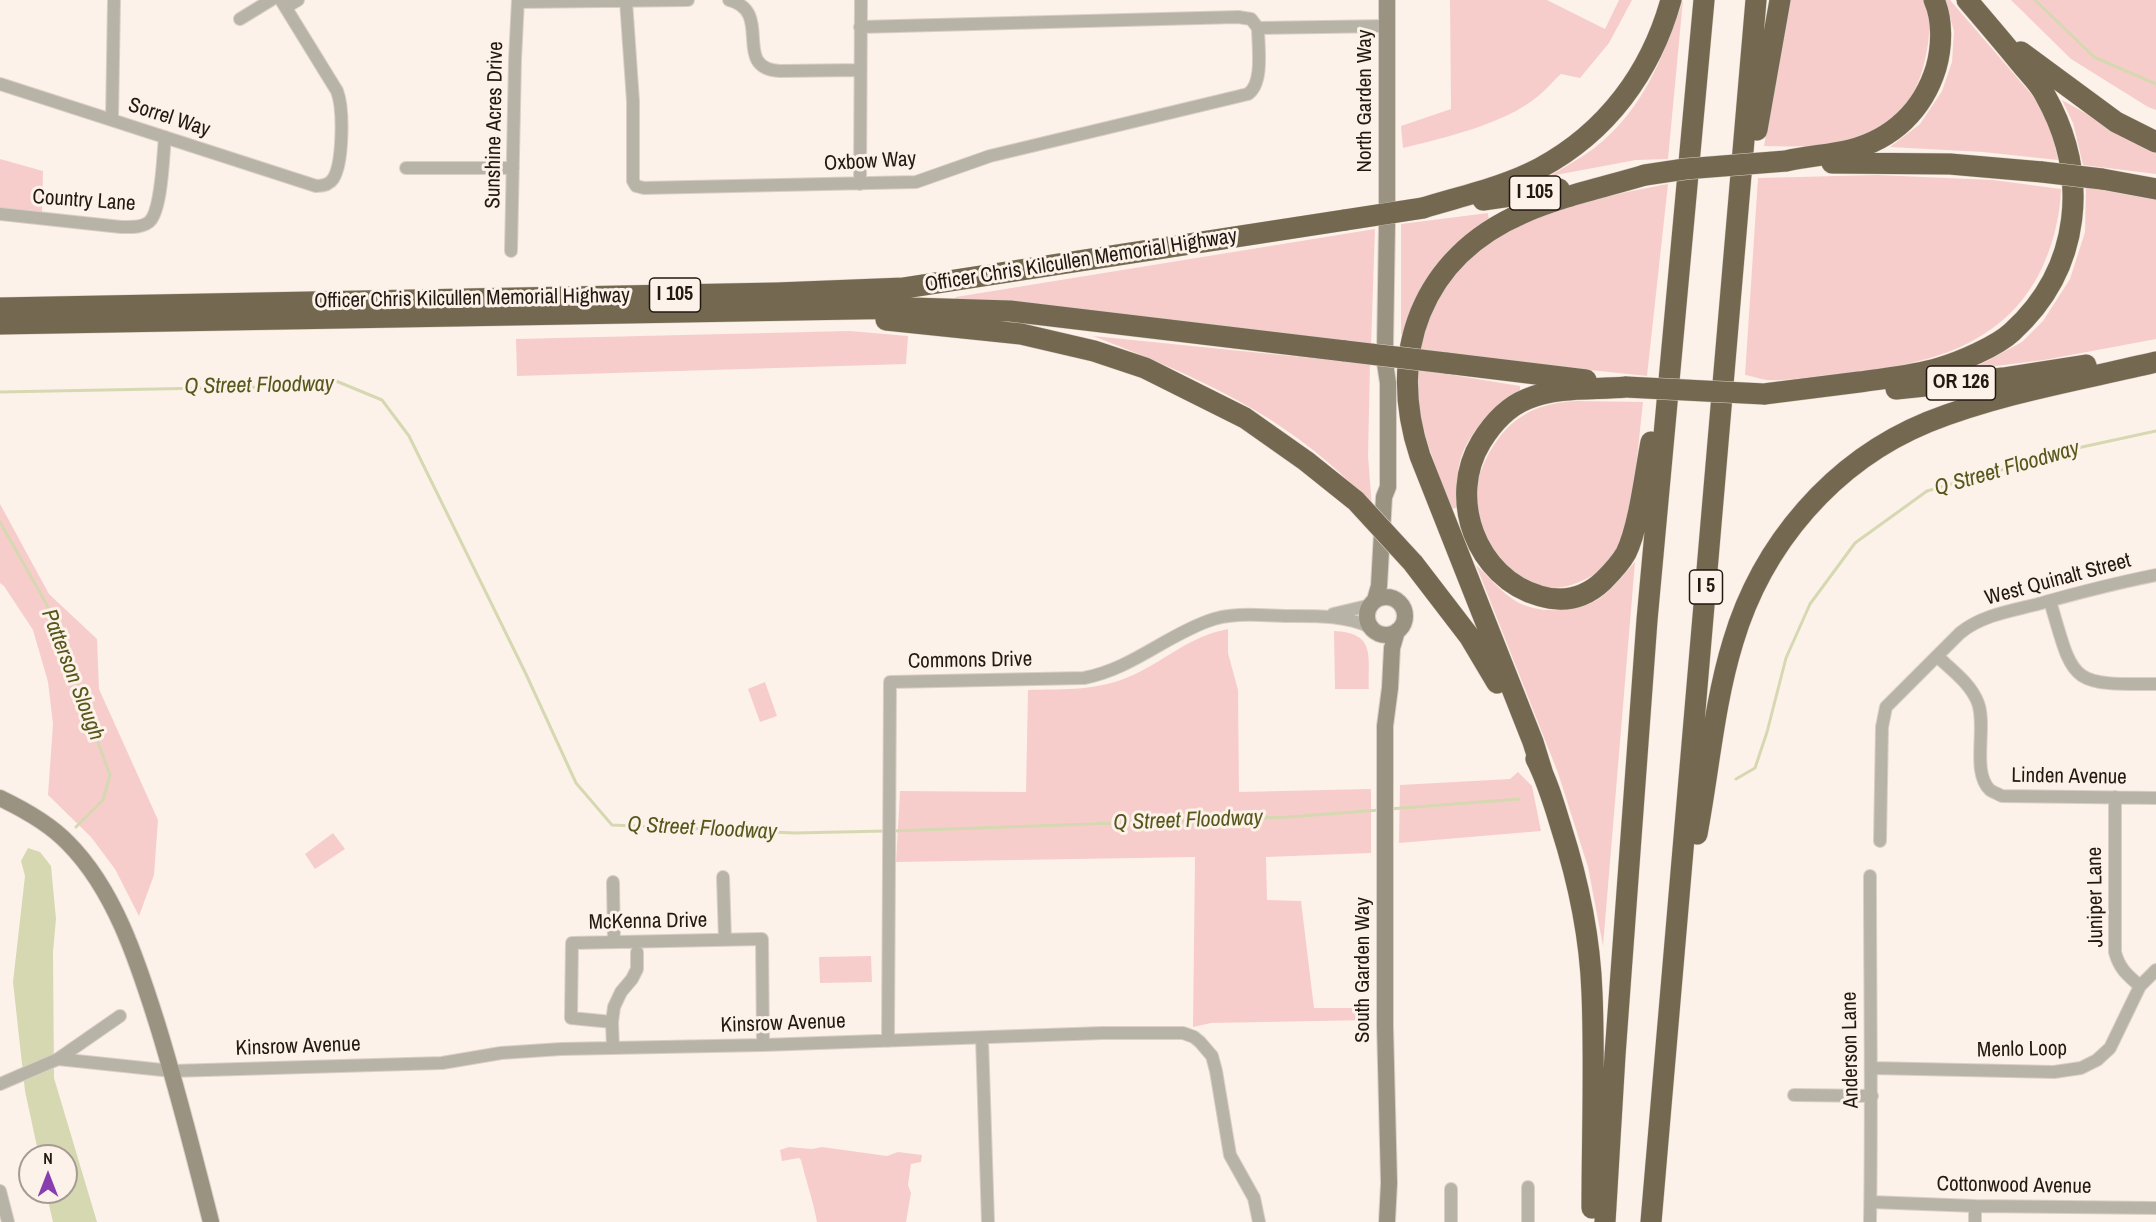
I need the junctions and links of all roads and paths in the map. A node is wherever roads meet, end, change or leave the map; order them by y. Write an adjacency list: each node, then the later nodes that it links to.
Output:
1 (114, 0): 24 (street)
2 (271, 0): 17 (street)
3 (298, 0): 16 (street)
4 (688, 0): 15 (street)
5 (729, 0): 22 (street)
6 (861, 0): 19 (street)
7 (1387, 0): 18 (street, North Garden Way)
8 (1671, 0): 34 (highway)
9 (1704, 0): 42 (highway)
10 (1755, 0): 38 (highway, I 5)
11 (1780, 0): 38 (highway)
12 (1934, 0): 27 (highway)
13 (1967, 0): 21 (highway)
14 (518, 1): 15 (street); 29 (street, Sunshine Acres Drive)
15 (626, 1): 31 (street, Oxbow Way)
16 (284, 4): 25 (street, Sorrel Way)
17 (240, 19)
18 (1387, 26): 20 (street); 33 (street, North Garden Way)
19 (860, 27): 20 (street); 22 (street)
20 (1258, 27): 31 (street, Oxbow Way)
21 (1996, 34): 26 (highway); 47 (highway)
22 (860, 70): 31 (street)
23 (0, 84): 24 (street, Sorrel Way)
24 (112, 120): 25 (street, Sorrel Way)
25 (165, 137): 35 (street, Country Lane)
26 (2156, 142)
27 (1786, 161): 30 (highway, Officer Chris Kilcullen Memorial Highway / I 105, bridge); 32 (highway, Officer Chris Kilcullen Memorial Highway, bridge)
28 (406, 168): 29 (street)
29 (513, 168): 37 (street, Sunshine Acres Drive)
30 (1646, 176): 34 (highway, Officer Chris Kilcullen Memorial Highway / I 105); 60 (highway)
31 (860, 184)
32 (2156, 189)
33 (1387, 202)
34 (1423, 208): 39 (highway, Officer Chris Kilcullen Memorial Highway / I 105, bridge)
35 (0, 214)
36 (1387, 224): 43 (street)
37 (512, 251)
38 (1734, 258): 68 (highway, I 5)
39 (0, 308)
40 (769, 310): 41 (highway, Officer Chris Kilcullen Memorial Highway / I 105); 46 (highway, Officer Chris Kilcullen Memorial Highway / I 105, bridge); 60 (highway, bridge)
41 (0, 324)
42 (1672, 333): 46 (highway); 100 (highway)
43 (1385, 349)
44 (2156, 352): 47 (highway, Officer Chris Kilcullen Memorial Highway / OR 126)
45 (2156, 362): 68 (highway)
46 (1626, 387): 47 (highway, Officer Chris Kilcullen Memorial Highway / I 105, bridge)
47 (1764, 394)
48 (1384, 497): 48 (street, South Garden Way); 49 (street, South Garden Way)
49 (1384, 521): 51 (street); 53 (street, South Garden Way)
50 (2156, 575): 52 (street, West Quinalt Street)
51 (1397, 601): 53 (street); 56 (street, South Garden Way)
52 (2050, 601): 57 (street, West Quinalt Street); 58 (street)
53 (1373, 602): 54 (street, Commons Drive); 55 (street, South Garden Way)
54 (1323, 616): 55 (street, Commons Drive); 77 (street, Commons Drive)
55 (1372, 629): 56 (street); 59 (street, South Garden Way)
56 (1397, 632): 59 (street, South Garden Way)
57 (1938, 657): 61 (street, Linden Avenue); 64 (street, West Quinalt Street)
58 (2156, 684)
59 (1386, 717): 96 (street, South Garden Way)
60 (1542, 771): 99 (highway)
61 (2115, 797): 63 (street, Linden Avenue); 73 (street, Juniper Lane)
62 (0, 798): 82 (street)
63 (2156, 798)
64 (1880, 841)
65 (1870, 876): 81 (street, Anderson Lane)
66 (723, 877): 69 (street)
67 (613, 882): 70 (street)
68 (1677, 937): 101 (highway, I 5)
69 (725, 940): 70 (street, McKenna Drive); 78 (street, McKenna Drive)
70 (614, 942): 75 (street, McKenna Drive)
71 (637, 952): 75 (street)
72 (2156, 970): 73 (street, Menlo Loop)
73 (2140, 986): 81 (street, Menlo Loop)
74 (120, 1016): 80 (street)
75 (612, 1022): 79 (street)
76 (982, 1038): 77 (street, Kinsrow Avenue); 94 (street); 95 (street, Kinsrow Avenue)
77 (888, 1041): 78 (street, Kinsrow Avenue)
78 (763, 1045): 79 (street, Kinsrow Avenue)
79 (613, 1048): 82 (street, Kinsrow Avenue)
80 (58, 1059): 82 (street, Kinsrow Avenue); 83 (street)
81 (1872, 1068): 85 (street, Anderson Lane)
82 (172, 1071): 93 (street)
83 (4, 1082)
84 (1794, 1095): 85 (street)
85 (1872, 1096): 89 (street, Anderson Lane)
86 (1528, 1187): 98 (street)
87 (1451, 1190): 97 (street)
88 (0, 1191): 92 (street)
89 (1870, 1202): 90 (street, Cottonwood Avenue); 102 (street, Anderson Lane)
90 (1975, 1206): 91 (street, Cottonwood Avenue); 103 (street)
91 (2156, 1208)
92 (9, 1222)
93 (211, 1222)
94 (988, 1222)
95 (1260, 1222)
96 (1387, 1222)
97 (1451, 1222)
98 (1528, 1222)
99 (1592, 1222)
100 (1605, 1222)
101 (1651, 1222)
102 (1870, 1222)
103 (1975, 1222)

